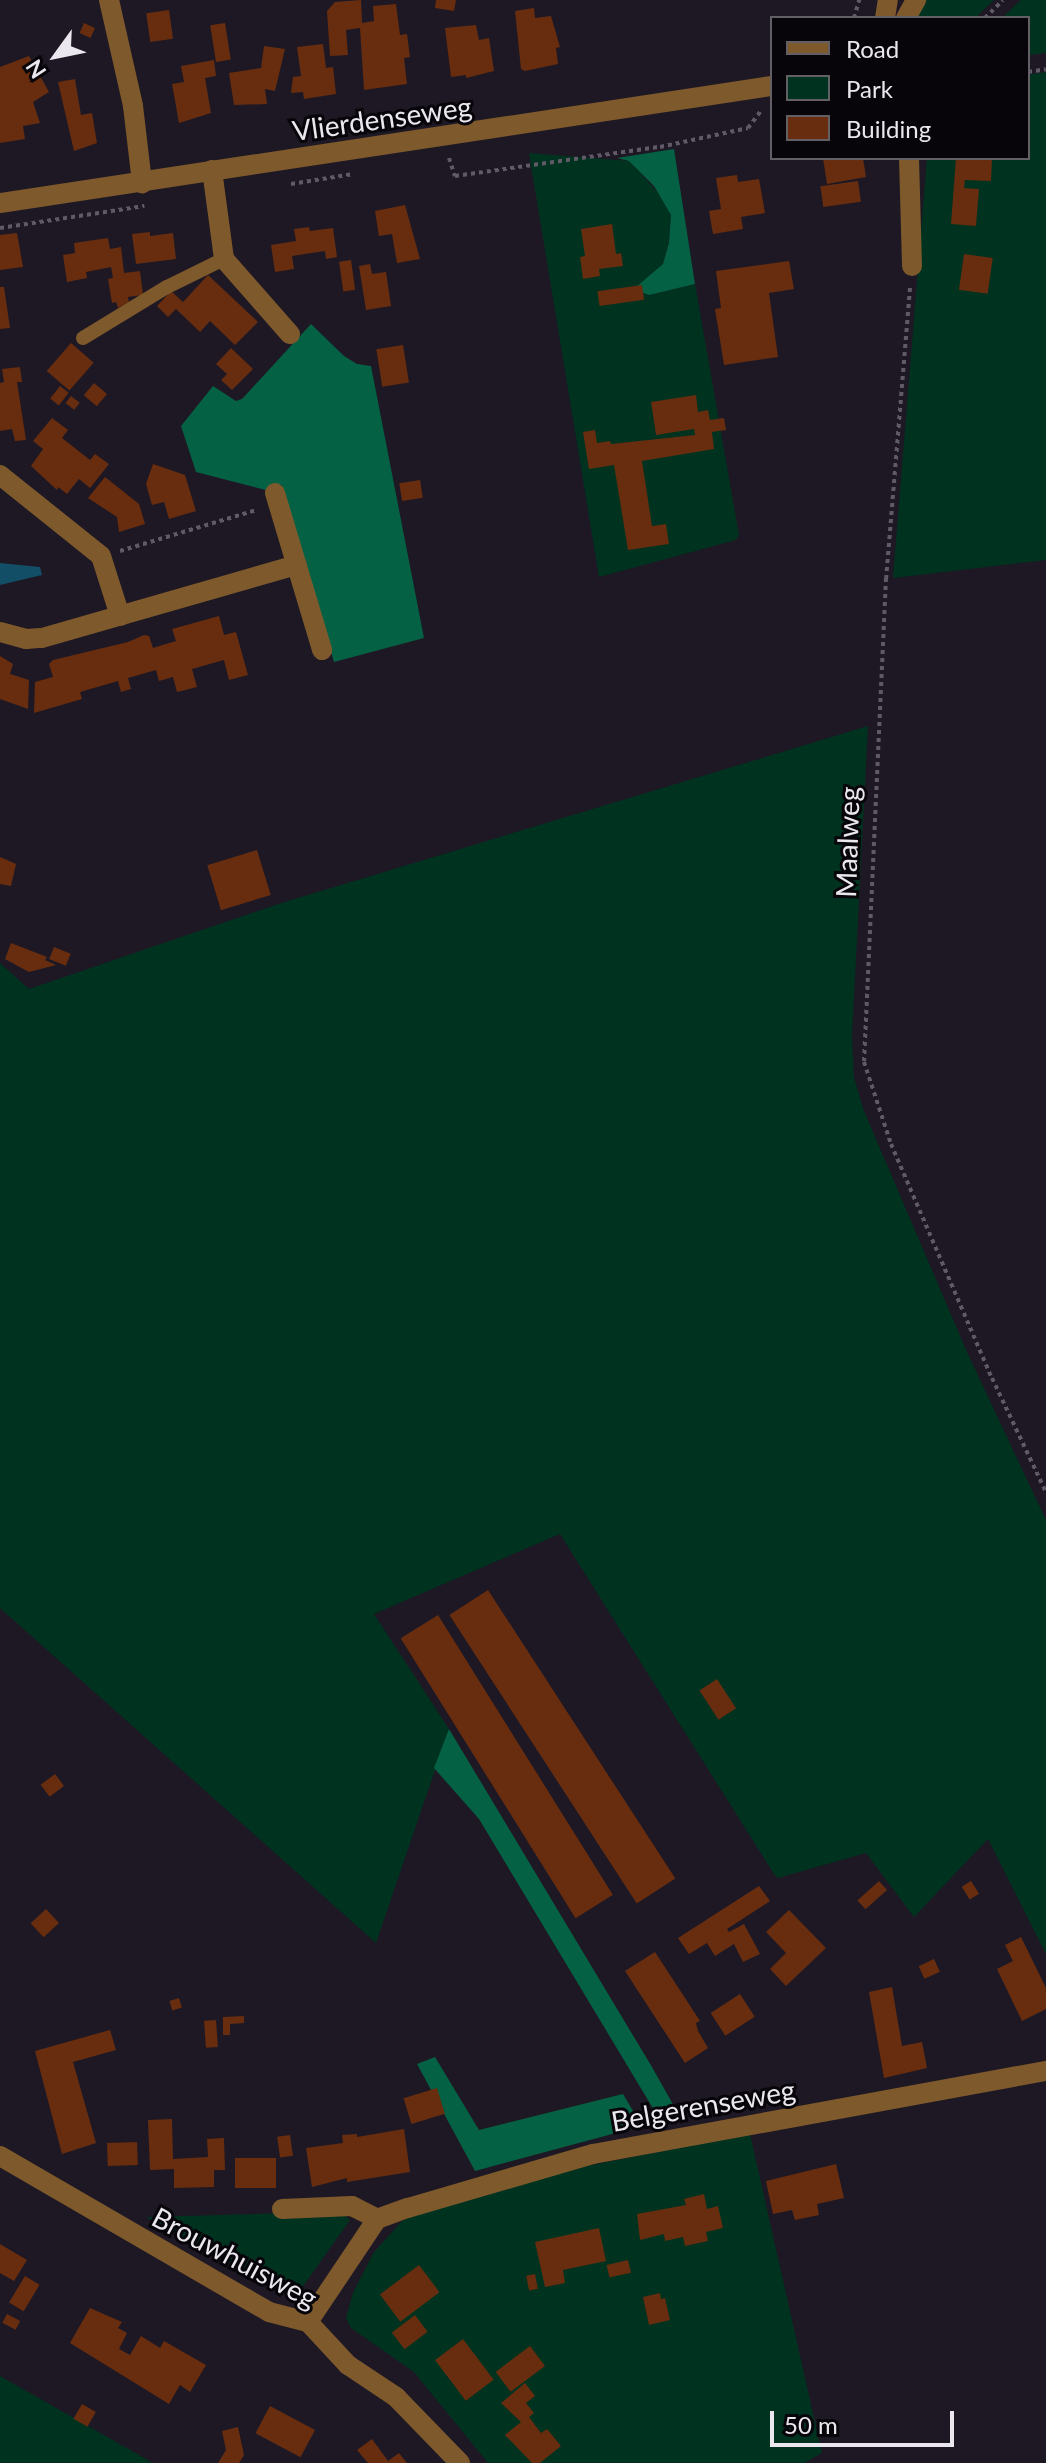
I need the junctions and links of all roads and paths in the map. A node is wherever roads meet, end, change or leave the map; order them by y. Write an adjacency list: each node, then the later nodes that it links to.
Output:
1 (109, 0): 10 (street)
2 (1003, 0): 3 (path)
3 (987, 16)
4 (770, 86): 8 (street, Vlierdenseweg)
5 (761, 111): 7 (path)
6 (909, 160): 16 (street)
7 (434, 161)
8 (212, 170): 10 (street, Vlierdenseweg); 15 (street)
9 (358, 174): 11 (path)
10 (142, 183): 12 (street, Vlierdenseweg)
11 (280, 185)
12 (0, 203)
13 (154, 204): 14 (path)
14 (0, 228)
15 (224, 259): 17 (street); 18 (lane)
16 (912, 266): 26 (path, Maalweg)
17 (290, 334)
18 (83, 338)
19 (0, 475): 21 (street)
20 (277, 498): 21 (path); 22 (street)
21 (101, 556): 23 (street)
22 (297, 565): 23 (street); 25 (street)
23 (120, 616): 24 (street)
24 (0, 632)
25 (322, 650)
26 (1046, 1492)
27 (1046, 2071): 30 (street, Belgerenseweg)
28 (0, 2156): 31 (street, Brouwhuisweg)
29 (282, 2209): 30 (street)
30 (377, 2219): 31 (street)
31 (308, 2322): 32 (street, Brouwhuisweg)
32 (460, 2463)

